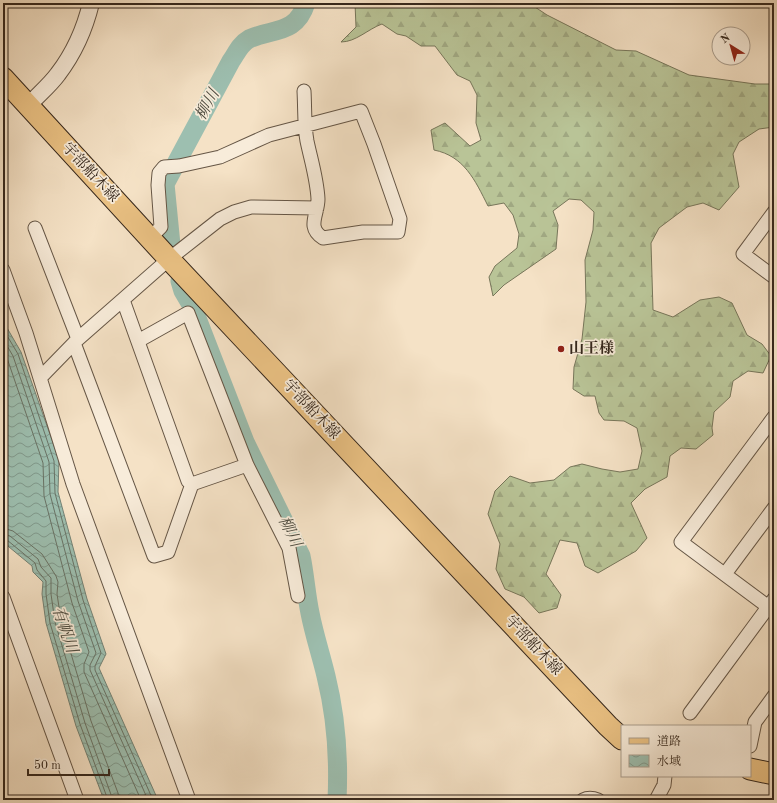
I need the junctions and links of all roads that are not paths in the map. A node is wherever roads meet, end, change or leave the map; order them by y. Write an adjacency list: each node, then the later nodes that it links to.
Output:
1 (91, 3): 4 (street)
2 (3, 78): 4 (main road, 宇部船木線)
3 (304, 91): 5 (street)
4 (28, 106): 9 (main road, 宇部船木線)
5 (306, 125): 6 (street); 6 (street); 9 (street)
6 (317, 208): 10 (street)
7 (774, 212): 12 (street)
8 (35, 228): 15 (street)
9 (150, 238): 10 (main road, 宇部船木線)
10 (169, 259): 13 (street); 27 (main road, 宇部船木線)
11 (3, 270): 16 (street)
12 (774, 277)
13 (124, 300): 14 (street); 15 (street)
14 (138, 340): 18 (street); 19 (street)
15 (76, 341): 16 (street); 19 (street)
16 (40, 378): 33 (street)
17 (774, 417): 21 (street)
18 (247, 465): 19 (street); 22 (street)
19 (192, 484)
20 (774, 508): 21 (street)
21 (724, 574): 24 (street)
22 (298, 596)
23 (3, 597): 32 (street)
24 (772, 606): 26 (street)
25 (773, 699): 28 (street)
26 (690, 713)
27 (621, 738)
28 (751, 741)
29 (751, 769): 30 (main road)
30 (774, 774)
31 (665, 777): 36 (street)
32 (77, 800)
33 (189, 800)
34 (583, 800): 35 (street)
35 (598, 800)
36 (656, 800)

